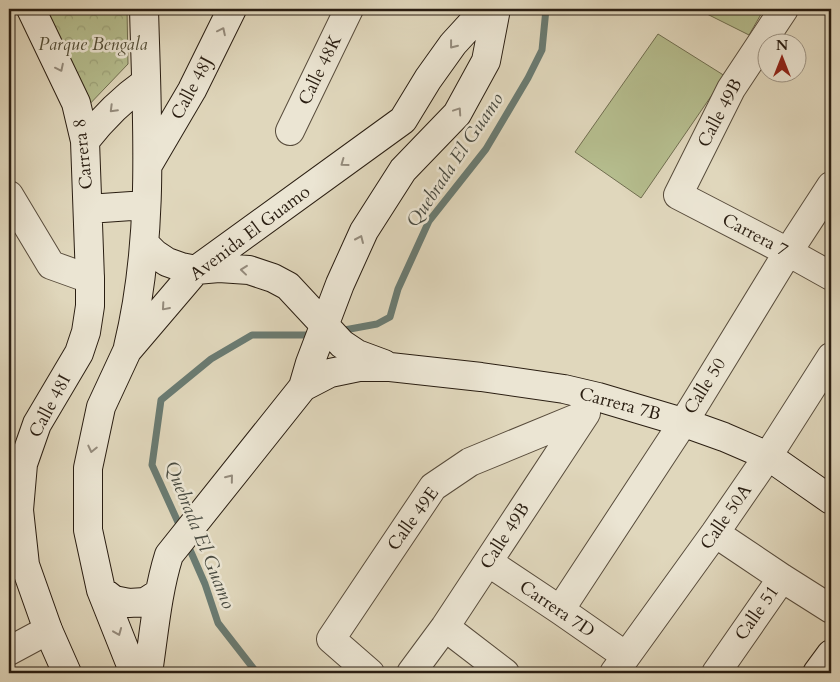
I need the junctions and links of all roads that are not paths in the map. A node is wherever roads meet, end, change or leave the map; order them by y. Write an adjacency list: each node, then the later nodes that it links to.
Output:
1 (31, 9): 10 (street, Carrera 8, one-way to 10)
2 (144, 9): 8 (street)
3 (232, 9): 11 (street, Calle 48J, one-way to 3)
4 (349, 9): 9 (street, Calle 48K)
5 (485, 9): 19 (street, Avenida El Guamo, one-way to 19)
6 (496, 9): 22 (street, one-way to 6)
7 (784, 9): 13 (street, Calle 49B)
8 (146, 82): 10 (street, one-way to 10); 11 (street)
9 (290, 131)
10 (85, 141): 16 (street, Carrera 8)
11 (148, 165): 15 (street)
12 (831, 186): 18 (street, Calle 50)
13 (678, 194): 18 (street, Carrera 7)
14 (9, 195): 21 (street)
15 (146, 205): 16 (street); 17 (street)
16 (88, 210): 21 (street, Carrera 8)
17 (144, 243): 19 (street); 23 (street)
18 (788, 252): 20 (street, Carrera 7); 28 (street, Calle 50)
19 (196, 270): 22 (street, Carrera 7B, one-way to 19); 23 (street, Avenida El Guamo, one-way to 23)
20 (831, 276)
21 (90, 279): 39 (street, Calle 48I)
22 (324, 324): 25 (street, Carrera 7B); 26 (street)
23 (127, 351): 34 (street, Avenida El Guamo, one-way to 34)
24 (831, 357): 29 (street, Calle 50A)
25 (390, 367): 26 (street, Carrera 7B); 27 (street, Carrera 7B)
26 (306, 375): 35 (street, one-way to 26)
27 (591, 406): 28 (street, Carrera 7B); 32 (street, Calle 49B); 46 (street, Calle 49E)
28 (682, 422): 29 (street, Carrera 7B); 37 (street, Calle 50)
29 (768, 456): 30 (street, Carrera 7B); 31 (street, Calle 50A)
30 (831, 500)
31 (715, 533): 33 (street); 42 (street, Calle 50A)
32 (488, 562): 37 (street, Carrera 7D); 38 (street, Calle 49B)
33 (782, 578): 36 (street); 49 (street, Calle 51)
34 (101, 590): 35 (street); 44 (street, Avenida El Guamo, one-way to 44)
35 (159, 594): 45 (street)
36 (831, 609)
37 (560, 610): 42 (street, Carrera 7D)
38 (445, 627): 47 (street, Calle 49B); 48 (street)
39 (48, 630): 40 (street); 43 (street, Calle 48I)
40 (9, 651)
41 (831, 654): 50 (street)
42 (620, 665)
43 (67, 673)
44 (134, 673)
45 (148, 673)
46 (370, 673)
47 (411, 673)
48 (505, 673)
49 (716, 673)
50 (817, 673)

